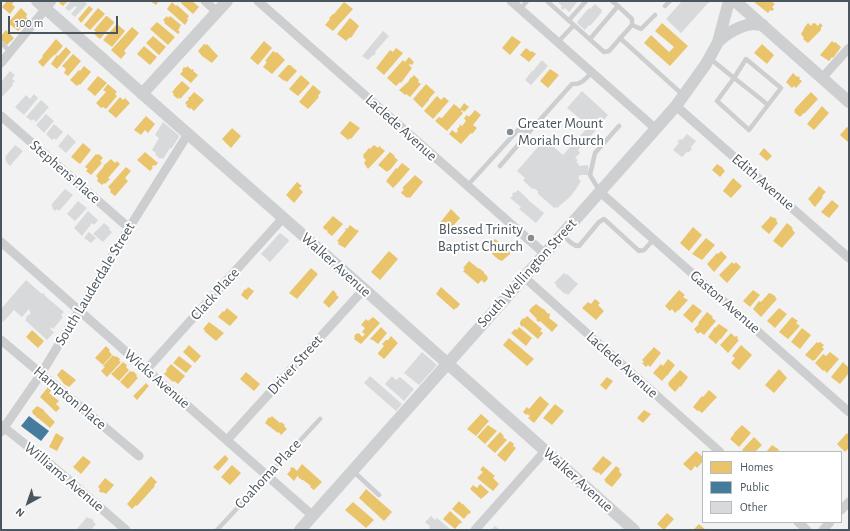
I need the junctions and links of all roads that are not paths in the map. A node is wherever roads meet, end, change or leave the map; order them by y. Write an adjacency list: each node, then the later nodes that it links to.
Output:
1 (205, 1): 16 (street)
2 (227, 1): 16 (street)
3 (258, 1): 45 (street, Laclede Avenue)
4 (512, 1): 15 (street)
5 (527, 1): 15 (lane)
6 (547, 1): 18 (lane)
7 (586, 1): 18 (lane)
8 (612, 1): 13 (lane)
9 (670, 1): 14 (lane)
10 (729, 1): 25 (street, South Wellington Street)
11 (735, 1): 21 (street)
12 (45, 4): 28 (street); 34 (street, Walker Avenue)
13 (618, 6): 20 (lane); 23 (lane)
14 (665, 6)
15 (520, 9): 24 (street)
16 (218, 12): 34 (street)
17 (655, 15): 20 (lane)
18 (569, 20): 19 (lane)
19 (574, 25): 23 (lane); 24 (lane)
20 (632, 25): 22 (lane)
21 (763, 25): 25 (street); 33 (street)
22 (620, 38): 23 (lane); 35 (lane)
23 (590, 39)
24 (558, 42): 31 (street)
25 (718, 42): 29 (street, South Wellington Street)
26 (1, 43): 28 (lane)
27 (849, 48): 33 (street)
28 (11, 52): 30 (street)
29 (710, 58): 32 (lane); 35 (street, South Wellington Street)
30 (1, 63)
31 (592, 72): 41 (street); 42 (lane)
32 (734, 78): 37 (lane); 37 (lane); 37 (lane)
33 (822, 78): 36 (street)
34 (142, 94): 43 (street, Walker Avenue)
35 (684, 96): 38 (street, South Wellington Street)
36 (849, 102)
37 (768, 105)
38 (676, 106): 41 (street, South Wellington Street); 53 (street, Edith Avenue)
39 (1, 116): 48 (street, Stephens Place)
40 (619, 126): 46 (lane)
41 (656, 129): 46 (street, South Wellington Street)
42 (530, 131): 44 (lane); 45 (lane)
43 (188, 134): 47 (street, Walker Avenue); 48 (street, South Lauderdale Street)
44 (500, 166)
45 (467, 186): 52 (street, Laclede Avenue)
46 (600, 192): 49 (street, South Wellington Street); 50 (street, Gaston Avenue)
47 (283, 218): 55 (street, Walker Avenue); 59 (street, Clack Place)
48 (129, 228): 56 (street, South Lauderdale Street)
49 (562, 234): 50 (lane); 52 (street, South Wellington Street)
50 (654, 239): 61 (street, Gaston Avenue)
51 (1, 242): 56 (street, Wicks Avenue)
52 (545, 254): 54 (street, South Wellington Street)
53 (849, 258)
54 (524, 277): 58 (street, South Wellington Street); 66 (street, Laclede Avenue)
55 (364, 289): 58 (street, Walker Avenue); 64 (street, Driver Street)
56 (79, 311): 59 (street, Wicks Avenue); 60 (street, South Lauderdale Street)
57 (1, 340): 60 (street, Hampton Place)
58 (447, 364): 65 (street, Walker Avenue); 68 (street, South Wellington Street)
59 (146, 370): 64 (street, Wicks Avenue)
60 (41, 374): 63 (street, South Lauderdale Street); 67 (street, Hampton Place)
61 (849, 412)
62 (320, 419): 69 (lane, Coahoma Place)
63 (2, 428): 73 (street, Williams Avenue)
64 (227, 440): 69 (street, Wicks Avenue)
65 (545, 451): 76 (street); 77 (street, Walker Avenue)
66 (719, 451)
67 (138, 456)
68 (352, 471): 70 (lane); 71 (street, South Wellington Street)
69 (267, 476): 71 (street, Wicks Avenue); 74 (lane, Coahoma Place)
70 (379, 495)
71 (313, 516): 75 (street, South Wellington Street)
72 (799, 523): 78 (street)
73 (126, 530)
74 (217, 530)
75 (300, 530)
76 (475, 530)
77 (634, 530)
78 (808, 530)

